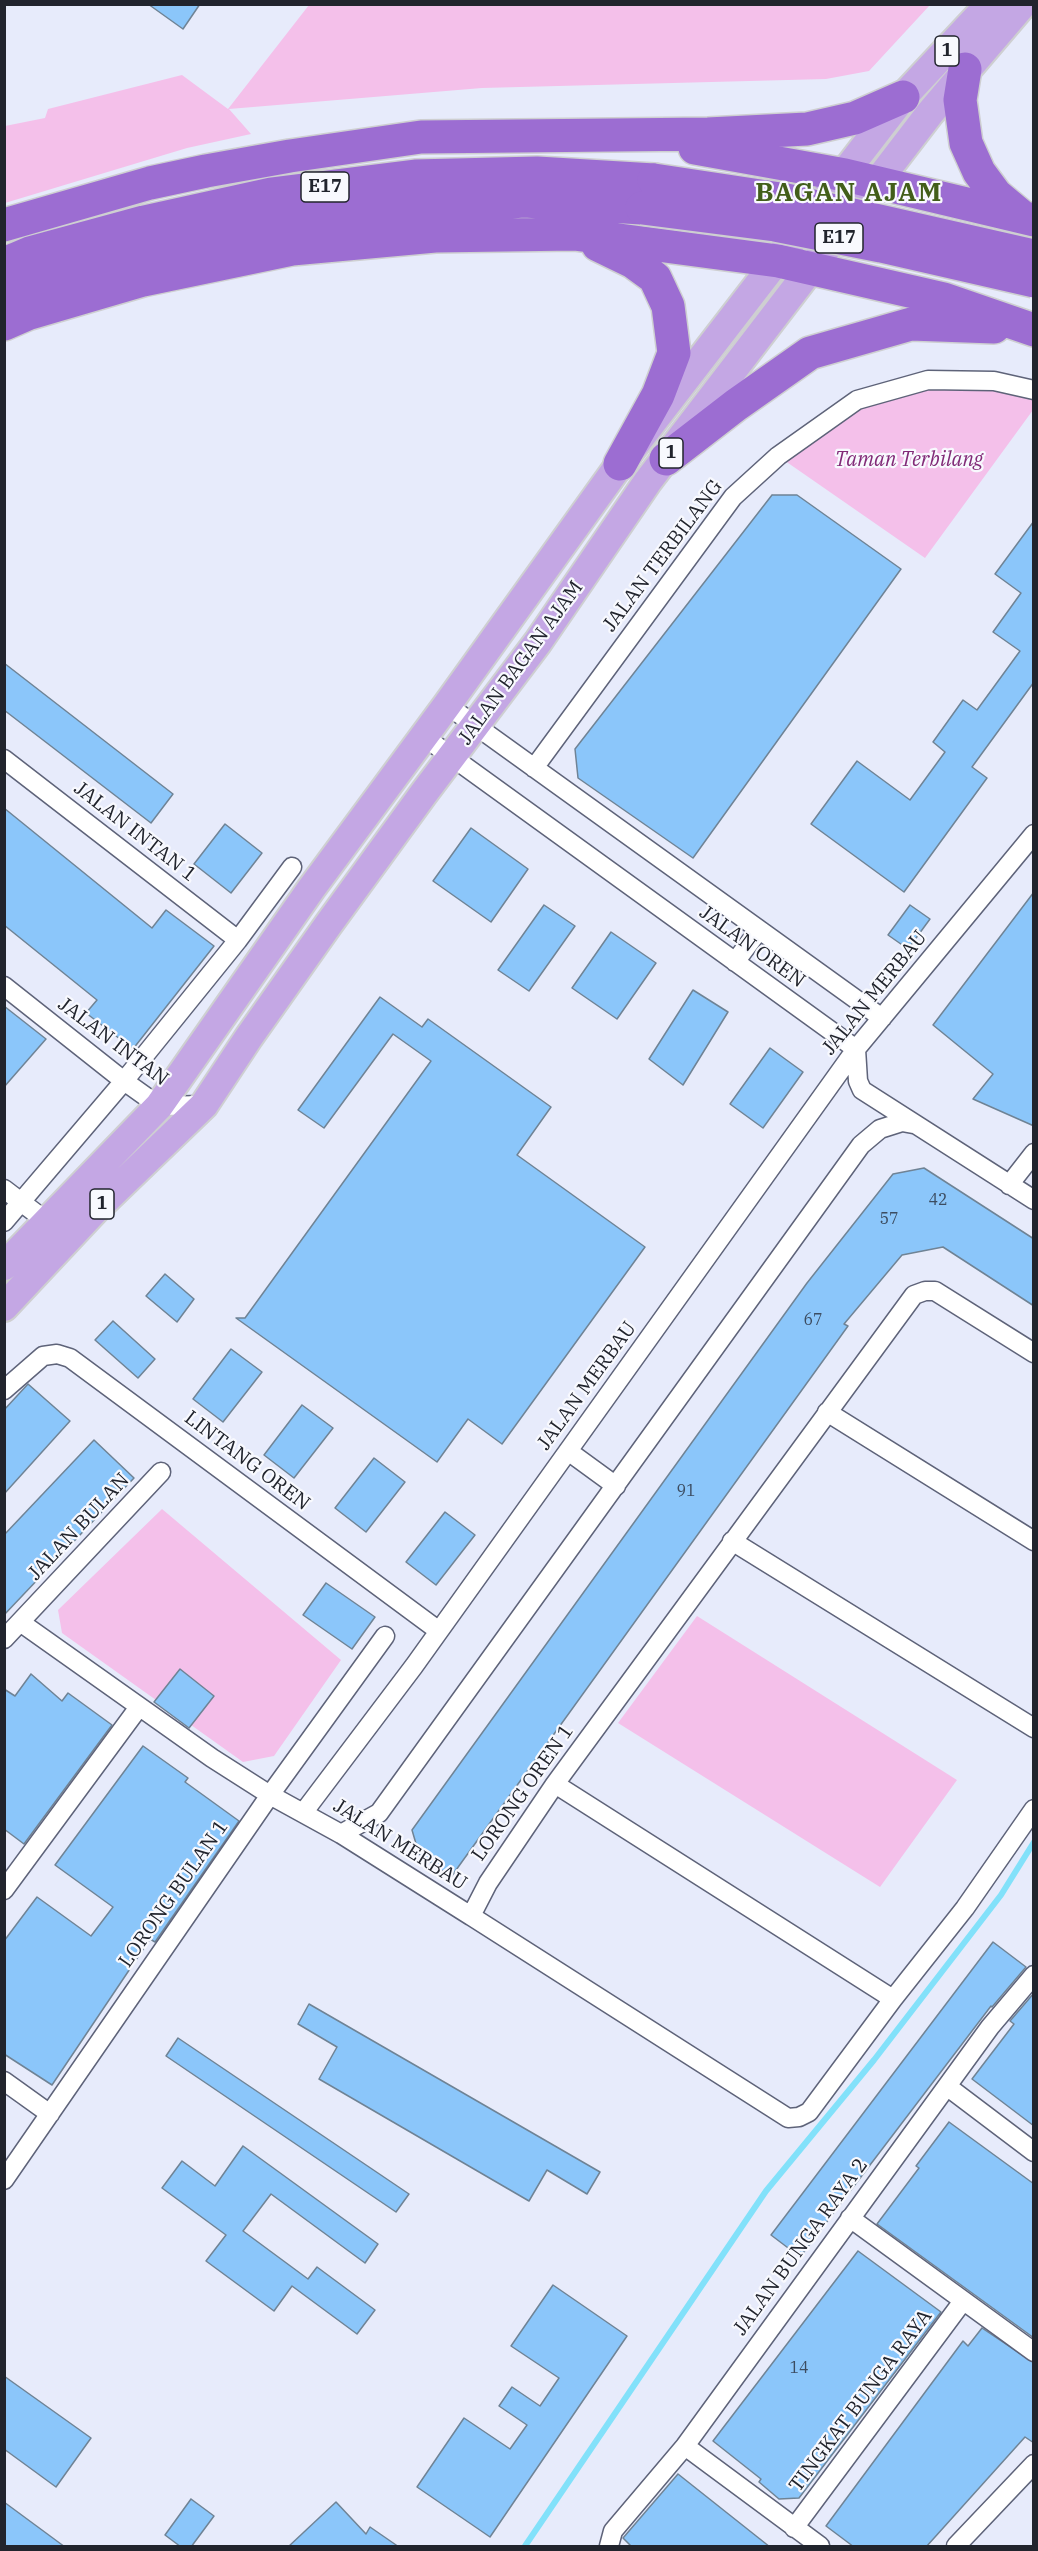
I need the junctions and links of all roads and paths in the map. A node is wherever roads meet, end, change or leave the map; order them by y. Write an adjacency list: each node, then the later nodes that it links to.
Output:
1 (990, 4): 6 (main road, JALAN BAGAN AJAM / 1)
2 (1023, 4): 5 (main road, JALAN BAGAN AJAM / 1)
3 (1030, 4): 4 (street)
4 (1034, 11)
5 (965, 69): 10 (main road, JALAN BAGAN AJAM / 1); 13 (highway)
6 (903, 97): 7 (highway); 9 (main road, JALAN BAGAN AJAM / 1)
7 (629, 135): 8 (highway); 14 (highway)
8 (710, 151): 9 (highway); 16 (highway)
9 (844, 175): 10 (highway); 18 (main road, JALAN BAGAN AJAM / 1)
10 (876, 182): 12 (highway); 20 (main road, JALAN BAGAN AJAM / 1)
11 (648, 194): 17 (highway, E17, bridge); 19 (highway, E17); 21 (highway, E17, bridge); 22 (highway, E17)
12 (964, 203): 13 (highway); 23 (highway)
13 (1028, 218)
14 (4, 225)
15 (574, 234): 16 (highway); 24 (highway); 28 (highway)
16 (691, 249): 18 (highway)
17 (1034, 256)
18 (778, 261): 20 (highway); 28 (main road, JALAN BAGAN AJAM / 1)
19 (4, 264)
20 (811, 268): 23 (highway); 27 (main road, JALAN BAGAN AJAM / 1)
21 (1034, 281)
22 (4, 293)
23 (944, 299): 25 (highway)
24 (4, 324)
25 (1031, 329): 27 (highway)
26 (1034, 390): 34 (street, JALAN TERBILANG)
27 (666, 459): 30 (main road, JALAN BAGAN AJAM / 1)
28 (620, 464): 29 (main road, JALAN BAGAN AJAM / 1)
29 (447, 705): 30 (street, JALAN OREN); 31 (main road, JALAN BAGAN AJAM / 1)
30 (476, 726): 32 (main road, JALAN BAGAN AJAM / 1); 34 (street, JALAN OREN)
31 (423, 736): 32 (street, JALAN OREN); 45 (main road, JALAN BAGAN AJAM / 1)
32 (452, 758): 39 (street, JALAN OREN); 44 (main road, JALAN BAGAN AJAM / 1)
33 (4, 759): 38 (street, JALAN INTAN 1)
34 (534, 768): 37 (street, JALAN OREN)
35 (1034, 834): 41 (street, JALAN MERBAU)
36 (292, 867): 38 (street)
37 (759, 930): 39 (street); 41 (street, JALAN OREN)
38 (238, 940): 43 (street)
39 (735, 962): 42 (street, JALAN OREN)
40 (4, 986): 43 (street, JALAN INTAN)
41 (882, 1018): 42 (street, JALAN MERBAU)
42 (856, 1049): 46 (street); 59 (street, JALAN MERBAU)
43 (124, 1081): 45 (street, JALAN INTAN); 51 (street)
44 (204, 1105): 45 (street, JALAN INTAN); 55 (main road, JALAN BAGAN AJAM / 1)
45 (159, 1106): 52 (main road, JALAN BAGAN AJAM / 1)
46 (913, 1124): 48 (street); 61 (street, JALAN MERBAU)
47 (1034, 1153): 48 (street)
48 (1009, 1185): 50 (street)
49 (4, 1189): 51 (street)
50 (1034, 1200)
51 (22, 1202): 52 (street); 53 (street)
52 (46, 1221): 54 (main road, JALAN BAGAN AJAM / 1)
53 (4, 1222)
54 (4, 1266)
55 (4, 1307)
56 (1034, 1353): 58 (street, LORONG OREN 1)
57 (4, 1390): 65 (street, LINTANG OREN)
58 (827, 1412): 62 (street); 63 (street, LORONG OREN 1)
59 (568, 1451): 61 (street); 65 (street, JALAN MERBAU)
60 (161, 1472): 64 (street, JALAN BULAN)
61 (616, 1486): 74 (street, JALAN MERBAU)
62 (1034, 1540)
63 (732, 1541): 69 (street); 70 (street, LORONG OREN 1)
64 (20, 1622): 67 (street, JALAN BULAN); 68 (street)
65 (439, 1631): 73 (street, JALAN MERBAU)
66 (385, 1636): 71 (street, LORONG BULAN 1)
67 (4, 1639)
68 (139, 1707): 71 (street); 75 (street)
69 (1034, 1728)
70 (555, 1784): 76 (street, LORONG OREN 1); 78 (street)
71 (270, 1795): 73 (street); 81 (street, LORONG BULAN 1)
72 (1034, 1809): 78 (street)
73 (303, 1813): 74 (street, JALAN MERBAU)
74 (341, 1834): 76 (street, JALAN MERBAU)
75 (4, 1890)
76 (471, 1916): 78 (street)
77 (1034, 1975): 80 (street, JALAN BUNGA RAYA 2)
78 (893, 1998)
79 (4, 2081): 81 (street)
80 (948, 2087): 82 (street); 84 (street, JALAN BUNGA RAYA 2)
81 (50, 2114): 83 (street, LORONG BULAN 1)
82 (1034, 2152)
83 (4, 2180)
84 (850, 2218): 85 (street); 87 (street, JALAN BUNGA RAYA 2)
85 (963, 2301): 86 (street); 89 (street, TINGKAT BUNGA RAYA)
86 (1034, 2352)
87 (685, 2446): 89 (street); 90 (street, JALAN BUNGA RAYA 2)
88 (1034, 2464): 92 (street)
89 (794, 2528): 91 (street)
90 (609, 2547)
91 (819, 2547)
92 (956, 2547)

